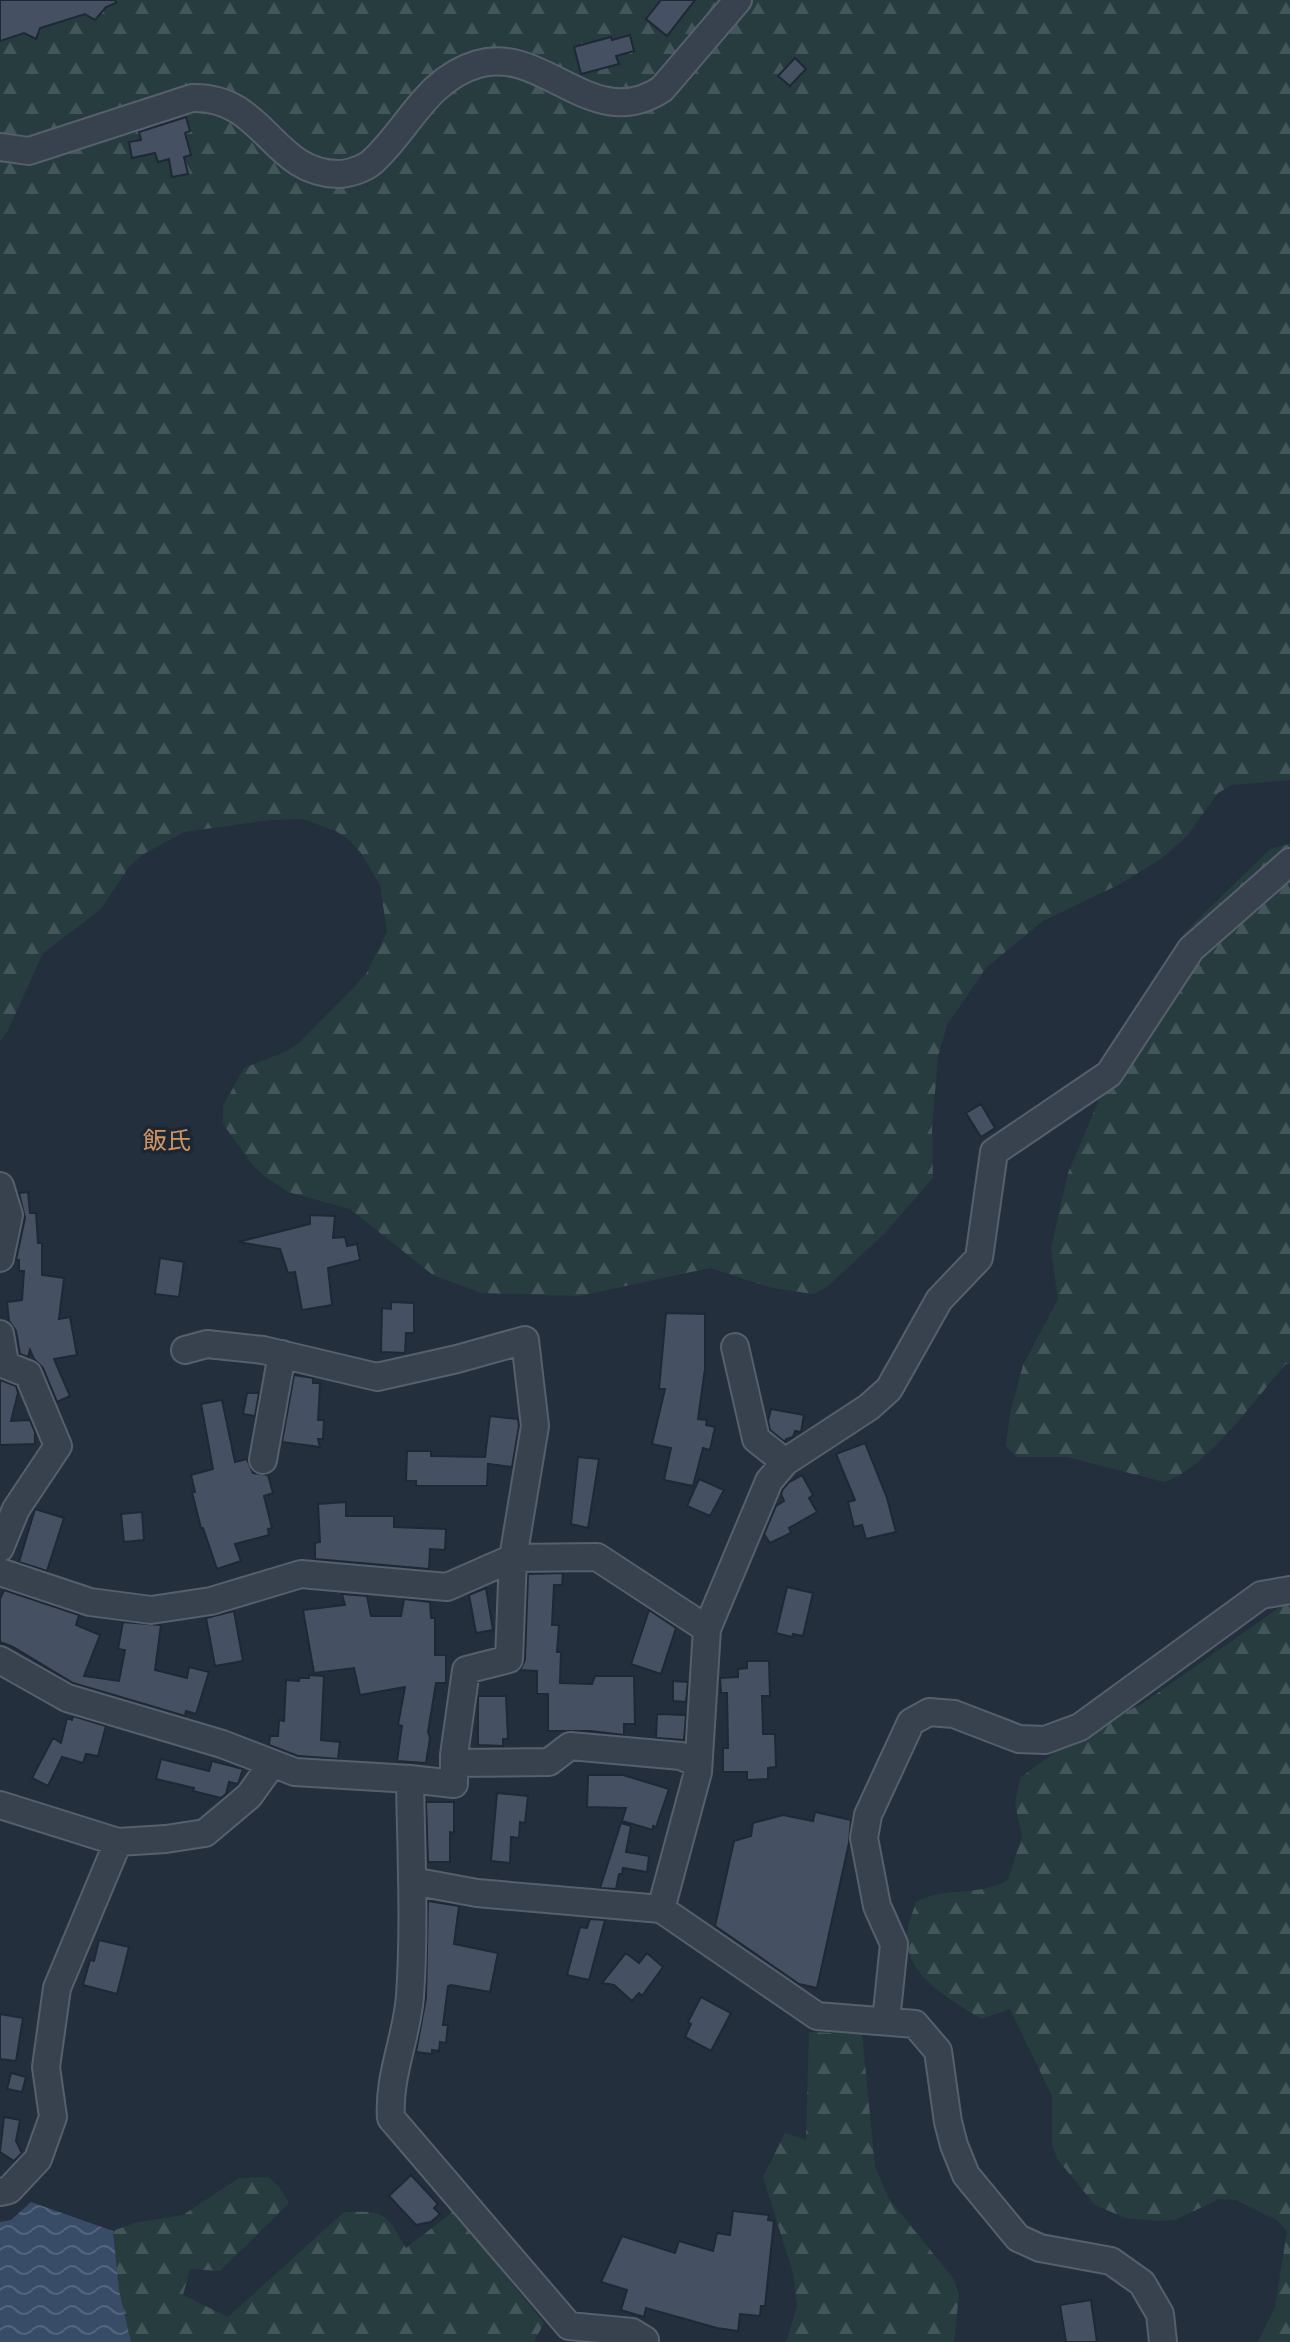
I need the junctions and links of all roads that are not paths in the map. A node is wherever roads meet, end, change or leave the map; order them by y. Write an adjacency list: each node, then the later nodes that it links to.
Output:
1 (738, 0): 2 (street)
2 (0, 147)
3 (1290, 862): 12 (street)
4 (0, 1186): 5 (street)
5 (0, 1258)
6 (0, 1334): 10 (street)
7 (735, 1347): 12 (street)
8 (185, 1350): 9 (street)
9 (282, 1354): 11 (street); 14 (street)
10 (2, 1363): 13 (street)
11 (263, 1460)
12 (785, 1462): 17 (street)
13 (0, 1548)
14 (513, 1558): 15 (street); 17 (street); 19 (street)
15 (0, 1572)
16 (1290, 1590): 27 (street)
17 (707, 1629): 21 (street)
18 (0, 1660): 20 (street)
19 (454, 1763): 21 (street); 22 (street)
20 (272, 1764): 22 (street); 24 (street)
21 (698, 1764): 26 (street)
22 (410, 1779): 25 (street)
23 (0, 1805): 24 (street)
24 (118, 1842): 28 (street)
25 (412, 1881): 26 (street); 29 (street)
26 (661, 1909): 27 (street)
27 (886, 2021): 30 (street)
28 (0, 2192)
29 (644, 2342)
30 (1163, 2342)

